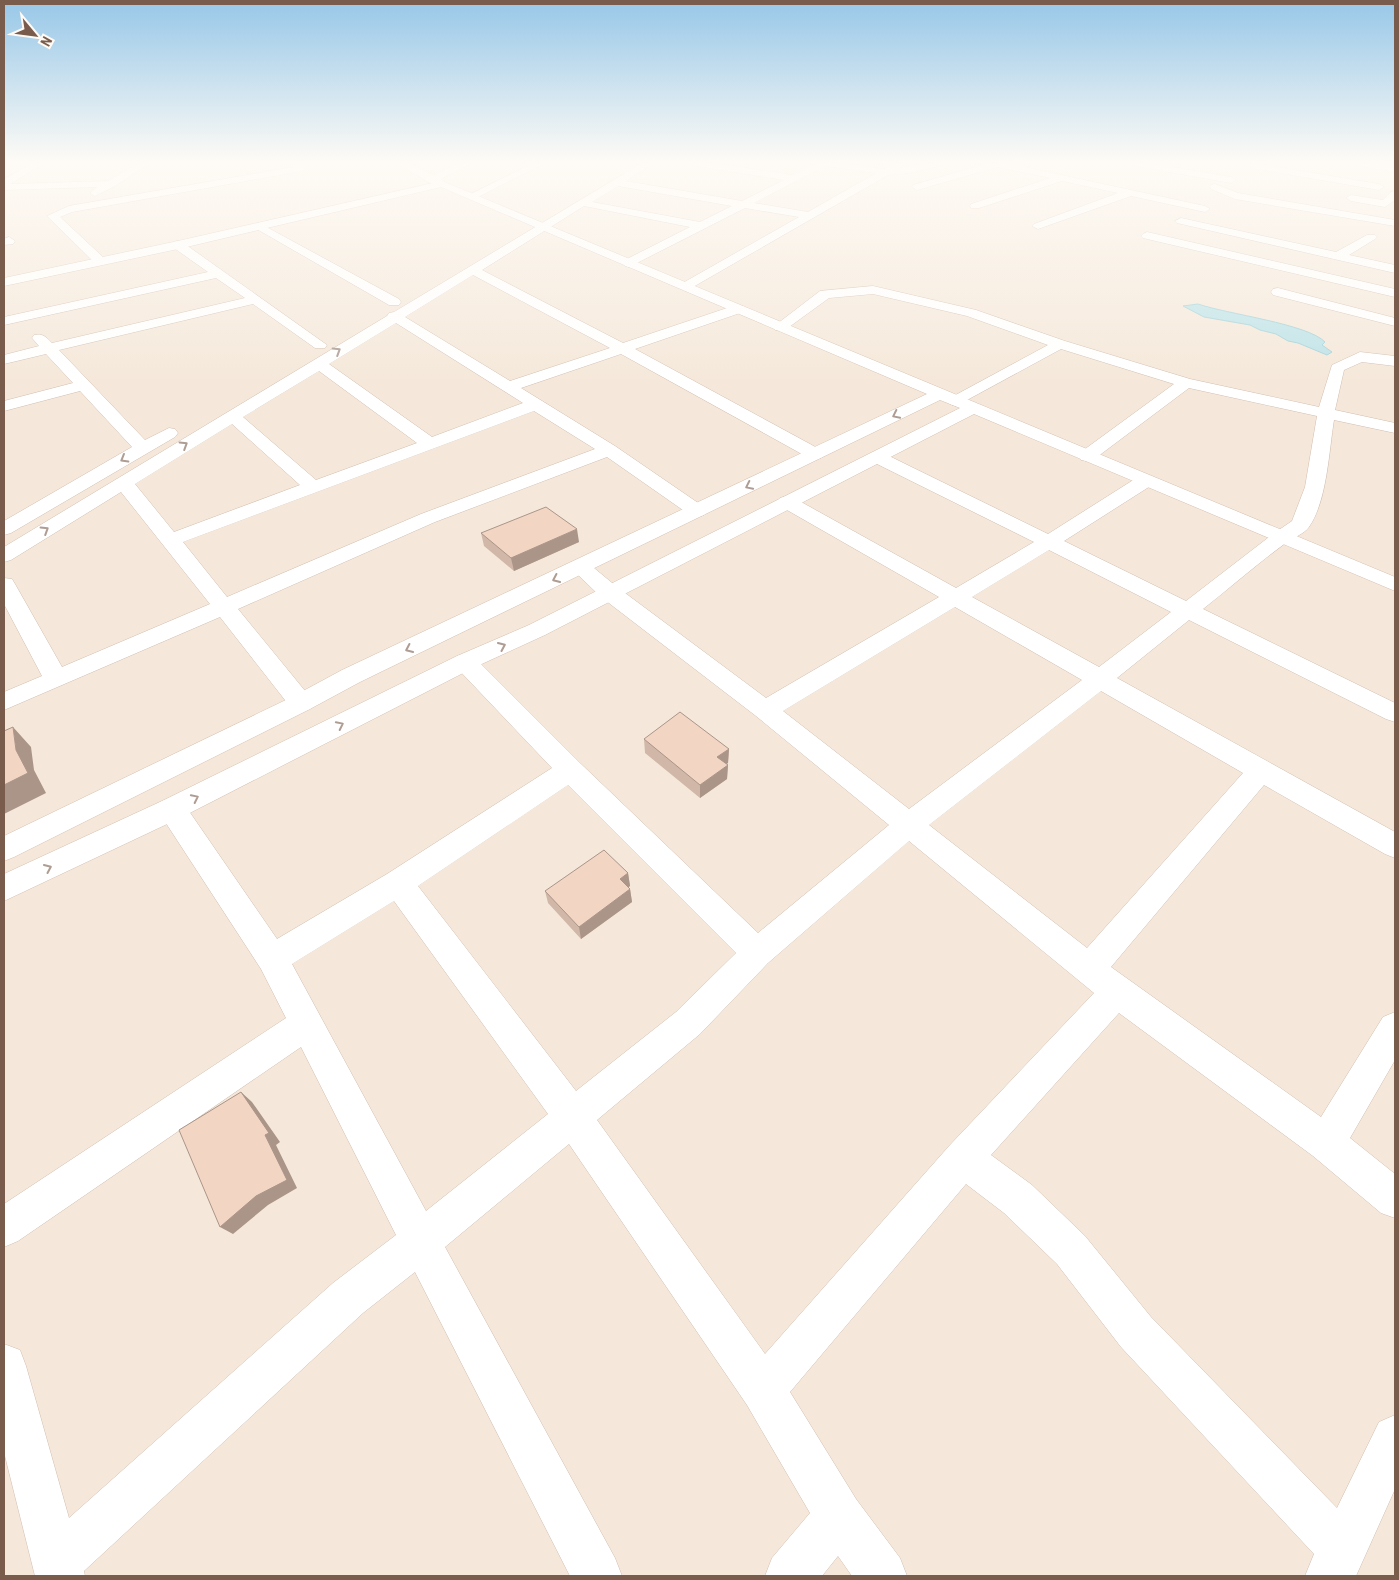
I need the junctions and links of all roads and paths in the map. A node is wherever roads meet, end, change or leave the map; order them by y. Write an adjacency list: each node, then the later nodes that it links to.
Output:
1 (75, 237): 14 (street)
2 (213, 237): 12 (street)
3 (276, 237): 25 (street)
4 (516, 237): 25 (street)
5 (519, 237): 17 (street)
6 (567, 237): 15 (street)
7 (681, 237): 15 (street)
8 (774, 237): 20 (street)
9 (1146, 237): 22 (street)
10 (1239, 237): 13 (street)
11 (1369, 237): 13 (street)
12 (178, 245): 14 (street); 18 (street)
13 (1338, 256): 16 (street)
14 (100, 261): 19 (street)
15 (629, 263): 20 (street)
16 (1395, 269)
17 (472, 270): 25 (street); 33 (street)
18 (217, 274): 23 (street); 27 (street)
19 (4, 282)
20 (686, 287): 26 (street)
21 (1278, 292): 29 (street)
22 (1395, 293)
23 (254, 300): 32 (street); 34 (street)
24 (4, 303): 27 (street)
25 (394, 309): 32 (street); 38 (street, one-way to 25); 41 (street)
26 (738, 309): 30 (street); 33 (street)
27 (20, 318): 28 (street); 34 (street)
28 (4, 322)
29 (1395, 322)
30 (780, 327): 31 (street); 42 (street)
31 (1060, 344): 39 (street); 42 (street)
32 (320, 345): 35 (street)
33 (622, 348): 41 (street); 52 (street)
34 (49, 349): 36 (street); 40 (street)
35 (303, 355)
36 (4, 359)
37 (1395, 361): 45 (street)
38 (318, 363): 46 (street); 49 (street)
39 (1186, 383): 45 (street); 53 (street)
40 (84, 385): 44 (street); 50 (street)
41 (508, 387): 43 (street)
42 (956, 401): 52 (street, one-way to 52); 53 (street); 54 (street)
43 (537, 404): 49 (street); 51 (street)
44 (4, 406)
45 (1326, 414): 48 (street); 64 (street)
46 (232, 416): 57 (street, one-way to 46); 58 (street)
47 (185, 423): 50 (street)
48 (1395, 428)
49 (430, 444): 58 (street)
50 (143, 448): 63 (street, one-way to 63)
51 (608, 450): 61 (street); 73 (street)
52 (815, 454): 55 (street)
53 (1087, 456): 56 (street)
54 (877, 457): 59 (street); 66 (street)
55 (786, 468): 59 (street); 61 (street, one-way to 61)
56 (1145, 481): 64 (street); 66 (street)
57 (123, 482): 65 (street); 67 (street, one-way to 57)
58 (313, 487): 65 (street)
59 (817, 487): 60 (street)
60 (787, 502): 62 (street); 72 (street)
61 (704, 508): 62 (street); 68 (street)
62 (743, 524): 71 (street)
63 (4, 529)
64 (1280, 538): 70 (street); 74 (street)
65 (170, 540): 73 (street)
66 (1049, 542): 72 (street); 74 (street)
67 (4, 556)
68 (581, 567): 71 (street); 76 (street, one-way to 76)
69 (4, 584): 77 (street)
70 (1395, 586)
71 (609, 592): 75 (street, one-way to 71); 81 (street)
72 (956, 597): 78 (street); 81 (street)
73 (225, 606): 77 (street); 80 (street)
74 (1188, 610): 78 (street); 83 (street)
75 (465, 662): 82 (street); 84 (street)
76 (351, 676): 80 (street); 82 (street)
77 (56, 679): 79 (street)
78 (1100, 679): 85 (street); 87 (street)
79 (4, 702)
80 (301, 703): 89 (street)
81 (765, 710): 87 (street)
82 (368, 712): 86 (street, one-way to 82)
83 (1395, 713)
84 (570, 770): 90 (street); 92 (street)
85 (1260, 770): 88 (street); 94 (street)
86 (172, 808): 91 (street, one-way to 86); 93 (street)
87 (907, 826): 92 (street); 94 (street)
88 (1395, 846)
89 (4, 849)
90 (398, 883): 93 (street); 97 (street)
91 (4, 888)
92 (757, 952): 97 (street)
93 (272, 959): 95 (street)
94 (1103, 980): 98 (street); 99 (street)
95 (306, 1024): 101 (street); 102 (street)
96 (1395, 1028): 98 (street)
97 (573, 1116): 102 (street); 104 (street)
98 (1326, 1143): 100 (street)
99 (962, 1158): 104 (street); 108 (street)
100 (1395, 1199)
101 (4, 1226)
102 (420, 1242): 109 (street); 110 (street)
103 (4, 1366): 105 (street)
104 (763, 1389): 107 (street)
105 (10, 1420): 109 (street)
106 (1395, 1438): 108 (street)
107 (839, 1516): 111 (street); 112 (street)
108 (1336, 1562)
109 (58, 1570)
110 (597, 1576)
111 (790, 1576)
112 (882, 1576)

